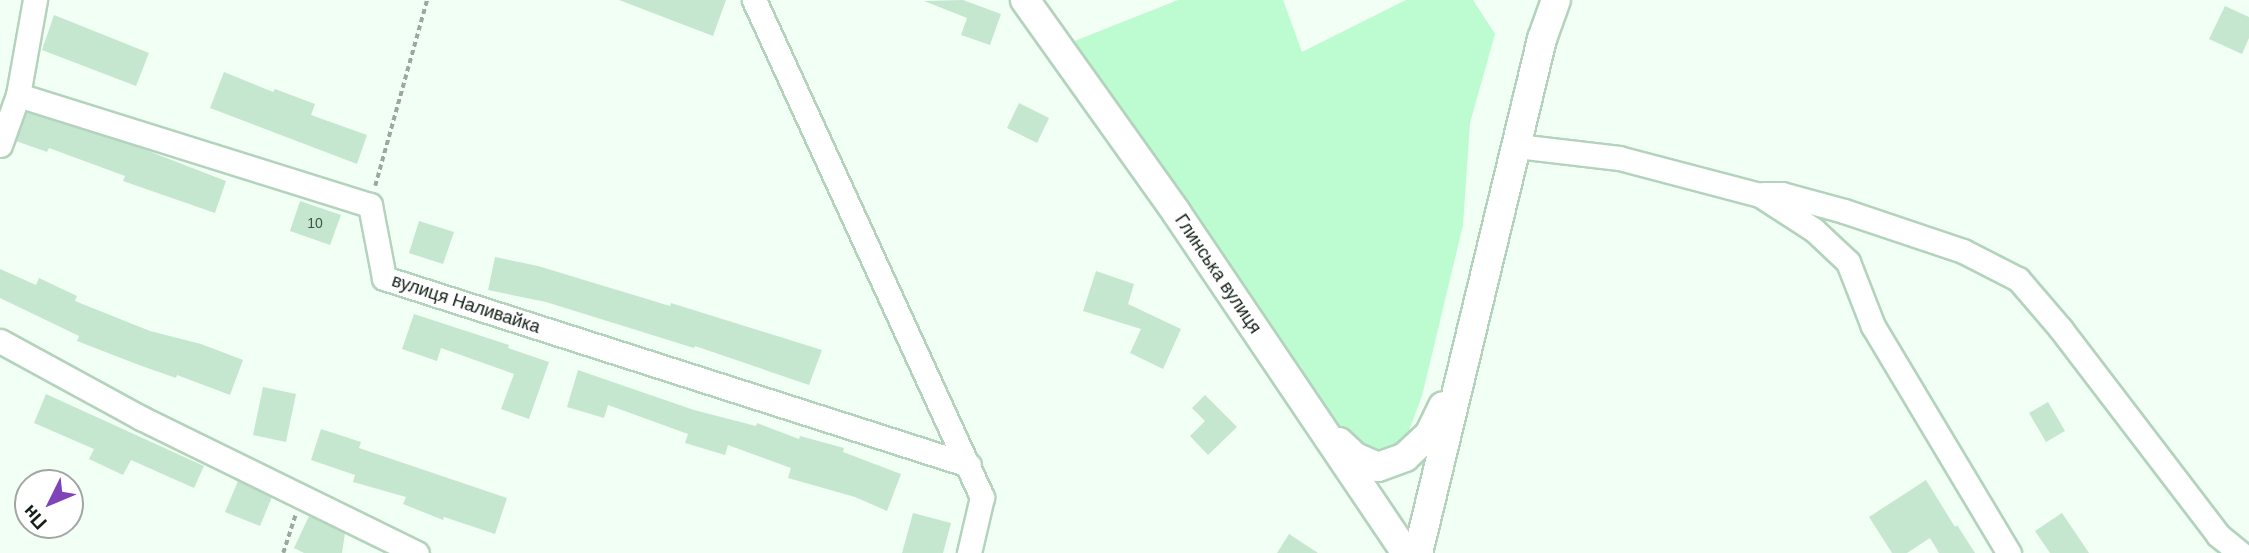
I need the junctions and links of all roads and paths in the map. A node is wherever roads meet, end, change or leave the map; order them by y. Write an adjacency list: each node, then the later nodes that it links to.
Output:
1 (35, 0): 6 (street)
2 (427, 0): 10 (path)
3 (754, 0): 14 (street)
4 (1025, 0): 13 (main road, Глинська вулиця)
5 (1556, 0): 8 (main road)
6 (18, 96): 7 (street); 10 (street)
7 (0, 145)
8 (1517, 146): 9 (street); 11 (main road)
9 (1760, 195): 21 (street); 22 (street)
10 (370, 205): 14 (street, вулиця Наливайка)
11 (1477, 312): 13 (main road); 20 (main road)
12 (0, 341): 15 (street)
13 (1317, 422): 19 (main road, Глинська вулиця)
14 (969, 465): 18 (street)
15 (302, 494): 16 (path); 17 (street)
16 (283, 553)
17 (417, 553)
18 (970, 553)
19 (1406, 553)
20 (1418, 553)
21 (2010, 553)
22 (2240, 553)

